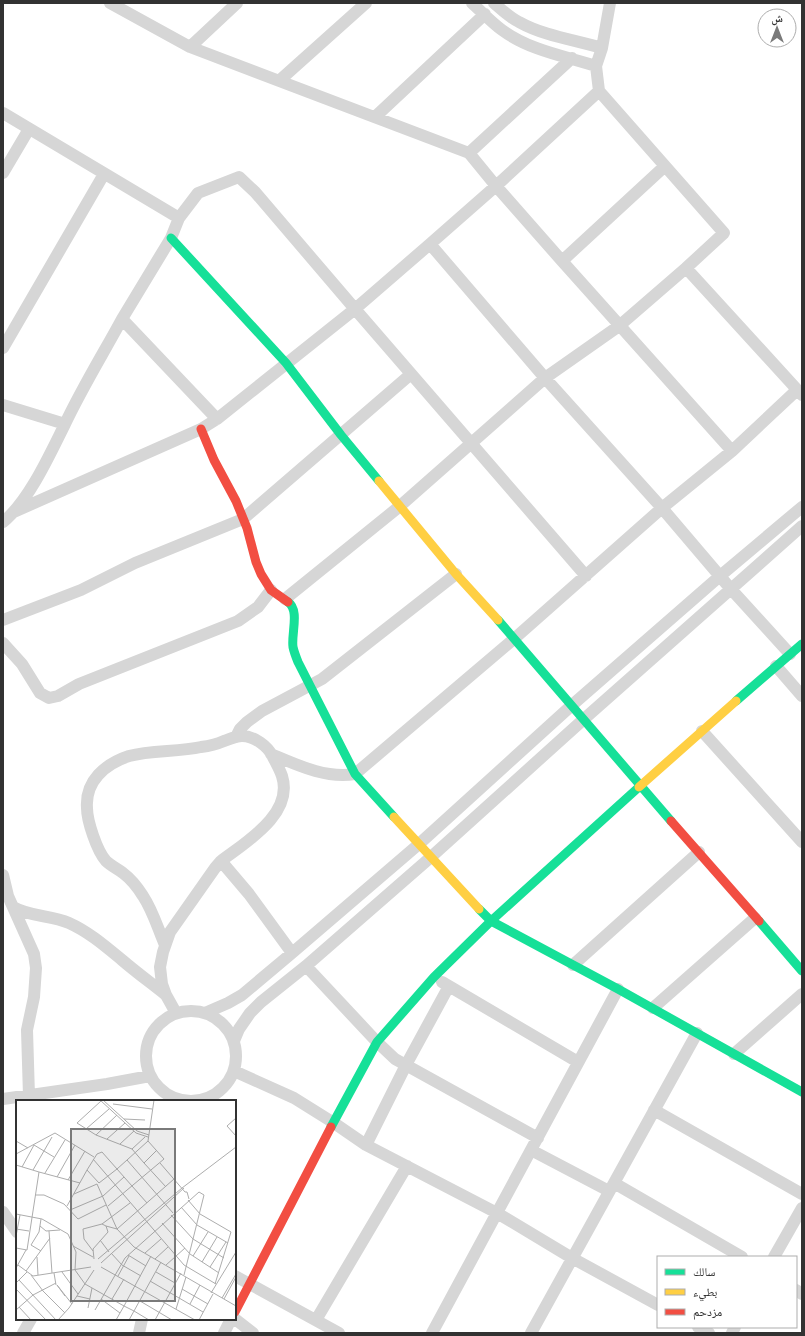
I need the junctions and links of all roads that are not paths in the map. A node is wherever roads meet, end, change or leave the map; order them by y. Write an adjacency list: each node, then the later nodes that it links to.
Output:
1 (111, 3): 8 (street)
2 (237, 3): 8 (street)
3 (366, 3): 12 (street)
4 (472, 3): 7 (street)
5 (494, 3): 9 (street)
6 (610, 3): 9 (street)
7 (485, 14): 10 (street); 15 (street)
8 (190, 47): 12 (street)
9 (602, 48): 11 (street)
10 (572, 58): 11 (street); 17 (street)
11 (596, 66): 13 (street)
12 (280, 80): 15 (street)
13 (599, 91): 18 (street); 21 (street)
14 (3, 113): 16 (street)
15 (375, 117): 17 (street)
16 (29, 129): 19 (street); 20 (street)
17 (469, 153): 21 (street)
18 (665, 166): 25 (street); 26 (street)
19 (3, 173)
20 (104, 174): 22 (street); 30 (street)
21 (496, 186): 24 (street); 25 (street)
22 (179, 218): 23 (street); 27 (street)
23 (171, 238): 28 (street); 31 (street)
24 (430, 244): 27 (street); 33 (street)
25 (562, 261): 29 (street)
26 (686, 268): 29 (street); 34 (street)
27 (355, 309): 31 (street); 32 (street)
28 (122, 319): 36 (street); 37 (street)
29 (619, 326): 33 (street); 41 (street)
30 (3, 348)
31 (286, 363): 36 (street); 39 (street)
32 (411, 374): 39 (street); 40 (street)
33 (545, 378): 40 (street); 44 (street)
34 (800, 392): 41 (street)
35 (3, 405): 37 (street)
36 (217, 418): 38 (street)
37 (65, 424): 45 (street)
38 (201, 429): 45 (street); 46 (street)
39 (341, 435): 42 (street); 46 (street)
40 (471, 443): 42 (street); 50 (street)
41 (732, 450): 44 (street)
42 (400, 506): 49 (street); 54 (street)
43 (802, 507): 51 (street)
44 (662, 508): 50 (street); 51 (street)
45 (16, 511): 47 (street)
46 (243, 518): 53 (street); 55 (street)
47 (3, 522)
48 (802, 526): 52 (street)
49 (456, 574): 56 (street); 61 (street)
50 (586, 576): 56 (street)
51 (720, 576): 52 (street); 63 (street)
52 (730, 588): 59 (street); 64 (street)
53 (271, 590): 54 (street); 57 (street)
54 (285, 599): 61 (street)
55 (3, 620)
56 (515, 638): 63 (street); 68 (street)
57 (3, 643)
58 (802, 644): 59 (street)
59 (790, 654): 60 (street)
60 (776, 666): 62 (street); 65 (street)
61 (311, 686): 66 (street); 68 (street)
62 (802, 696)
63 (571, 706): 64 (street); 71 (street)
64 (584, 719): 69 (street); 73 (street)
65 (702, 731): 69 (street); 70 (street)
66 (236, 737): 67 (street); 79 (street)
67 (271, 754): 68 (street); 74 (street)
68 (355, 774): 71 (street)
69 (640, 786): 72 (street); 78 (street)
70 (802, 842)
71 (419, 844): 73 (street); 80 (street)
72 (699, 852): 77 (street); 81 (street)
73 (431, 857): 78 (street); 82 (street)
74 (221, 861): 79 (street); 80 (street)
75 (3, 876): 76 (street)
76 (13, 907): 88 (street); 102 (street)
77 (755, 918): 83 (street); 89 (street)
78 (492, 921): 81 (street); 84 (street)
79 (165, 945): 88 (street)
80 (292, 953): 91 (street)
81 (573, 965): 86 (street)
82 (306, 966): 93 (street); 94 (street)
83 (802, 971)
84 (434, 977): 85 (street); 94 (street)
85 (449, 986): 96 (street); 97 (street)
86 (618, 989): 89 (street); 96 (street)
87 (802, 994): 95 (street)
88 (166, 995): 90 (street)
89 (653, 1008): 92 (street)
90 (176, 1013): 91 (street); 99 (street)
91 (205, 1013): 93 (street)
92 (697, 1033): 95 (street); 105 (street)
93 (234, 1041): 98 (street)
94 (377, 1042): 97 (street); 106 (street)
95 (734, 1054): 100 (street)
96 (578, 1062): 107 (street)
97 (406, 1065): 107 (street); 108 (street)
98 (234, 1071): 104 (street); 106 (street)
99 (150, 1076): 102 (street); 103 (street)
100 (802, 1092)
101 (3, 1099): 102 (street)
102 (31, 1099)
103 (172, 1099)
104 (203, 1100)
105 (654, 1110): 111 (street); 112 (street)
106 (334, 1122): 108 (street); 121 (street)
107 (538, 1138): 109 (street)
108 (366, 1145): 110 (street)
109 (531, 1150): 111 (street); 115 (street)
110 (407, 1166): 115 (street); 128 (street)
111 (612, 1187): 117 (street); 119 (street)
112 (802, 1194)
113 (802, 1208): 118 (street)
114 (3, 1212): 116 (street)
115 (497, 1213): 119 (street); 135 (street)
116 (16, 1231)
117 (740, 1256)
118 (775, 1256)
119 (572, 1258): 122 (street); 136 (street)
120 (236, 1277): 121 (street)
121 (250, 1284): 123 (street); 128 (street)
122 (657, 1304)
123 (236, 1310)
124 (30, 1320): 130 (street)
125 (142, 1320): 131 (street)
126 (230, 1320): 132 (street)
127 (236, 1320): 133 (street)
128 (316, 1320): 134 (street)
129 (700, 1328): 137 (street)
130 (23, 1333)
131 (139, 1333)
132 (224, 1333)
133 (253, 1333)
134 (339, 1333)
135 (432, 1333)
136 (531, 1333)
137 (709, 1333)

